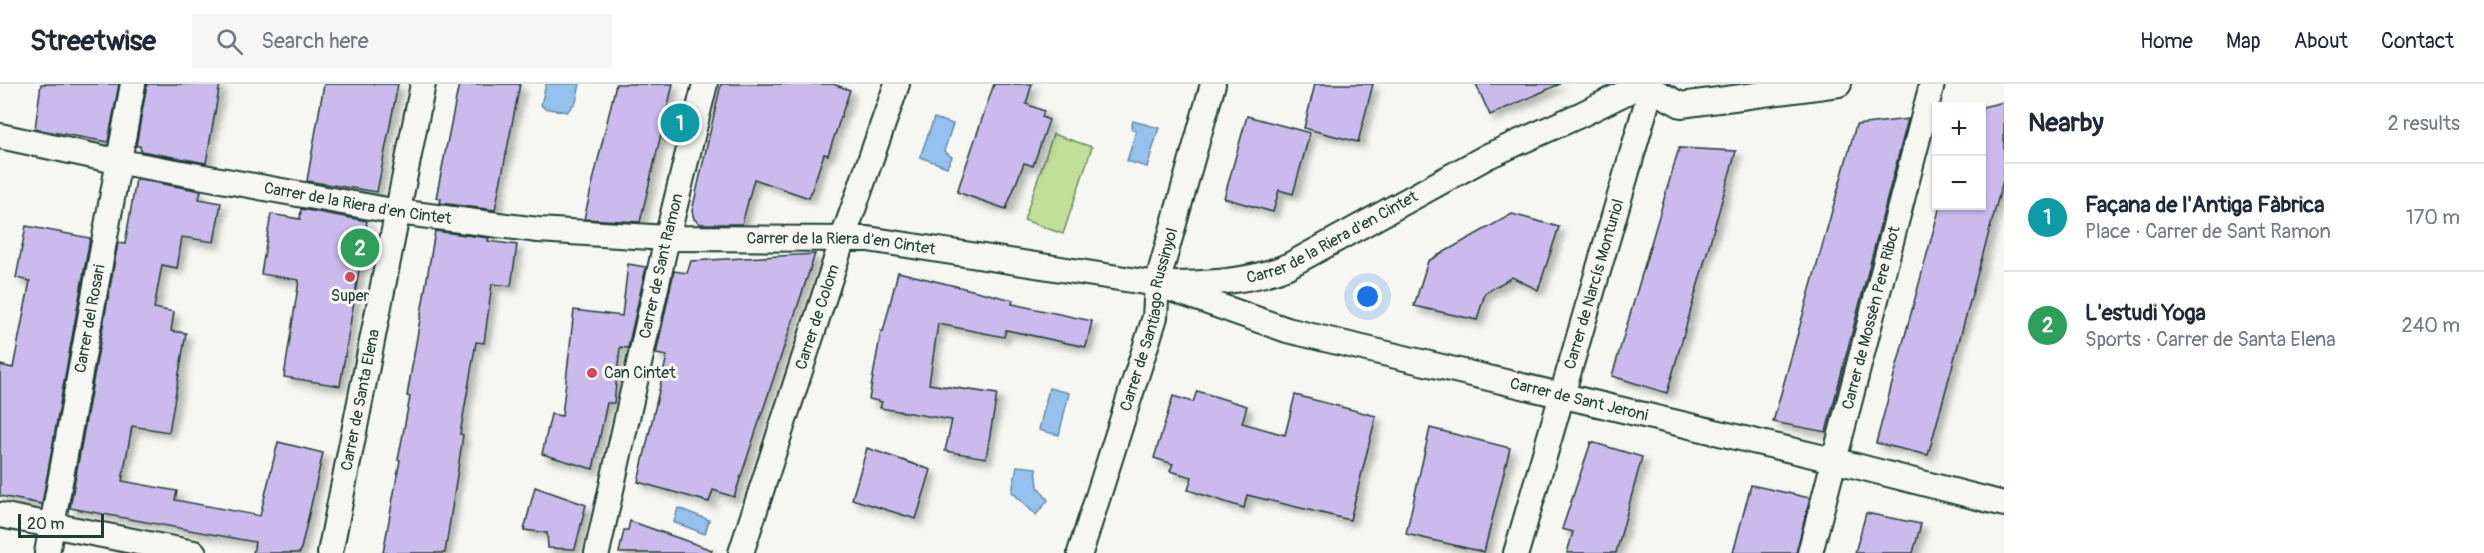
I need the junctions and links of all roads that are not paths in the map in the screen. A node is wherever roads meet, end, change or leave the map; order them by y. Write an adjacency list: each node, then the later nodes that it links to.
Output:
1 (133, 84): 10 (street, Carrer del Rosari)
2 (423, 84): 11 (street, Carrer de Santa Elena)
3 (705, 84): 12 (street, Carrer de Sant Ramon)
4 (897, 84): 13 (street, Carrer de Colom)
5 (1213, 84): 14 (street, Carrer de Santiago Russinyol)
6 (1839, 84): 8 (street)
7 (1932, 84): 16 (street, Carrer de Mossèn Pere Ribot)
8 (1648, 86): 14 (street, Carrer de la Riera d'en Cintet); 15 (street, Carrer de Narcís Monturiol)
9 (0, 136): 10 (street, Carrer de la Riera d'en Cintet)
10 (120, 162): 11 (street, Carrer de la Riera d'en Cintet); 19 (street, Carrer del Rosari)
11 (399, 212): 12 (street, Carrer de la Riera d'en Cintet); 22 (street, Carrer de Santa Elena)
12 (667, 238): 13 (street, Carrer de la Riera d'en Cintet); 23 (street, Carrer de Sant Ramon)
13 (843, 238): 14 (street, Carrer de la Riera d'en Cintet); 24 (street, Carrer de Colom)
14 (1157, 284): 15 (street, Carrer de Sant Jeroni); 25 (street, Carrer de Santiago Russinyol)
15 (1561, 396): 16 (street, Carrer de Sant Jeroni); 26 (street, Carrer de Narcís Monturiol)
16 (1833, 460): 17 (street, Carrer de Sant Jeroni); 27 (street, Carrer de Mossèn Pere Ribot)
17 (2004, 504)
18 (0, 515): 19 (street)
19 (52, 525): 20 (street, Carrer del Rosari); 21 (street)
20 (47, 553)
21 (194, 553)
22 (330, 553)
23 (597, 553)
24 (741, 553)
25 (1080, 553)
26 (1516, 553)
27 (1810, 553)

